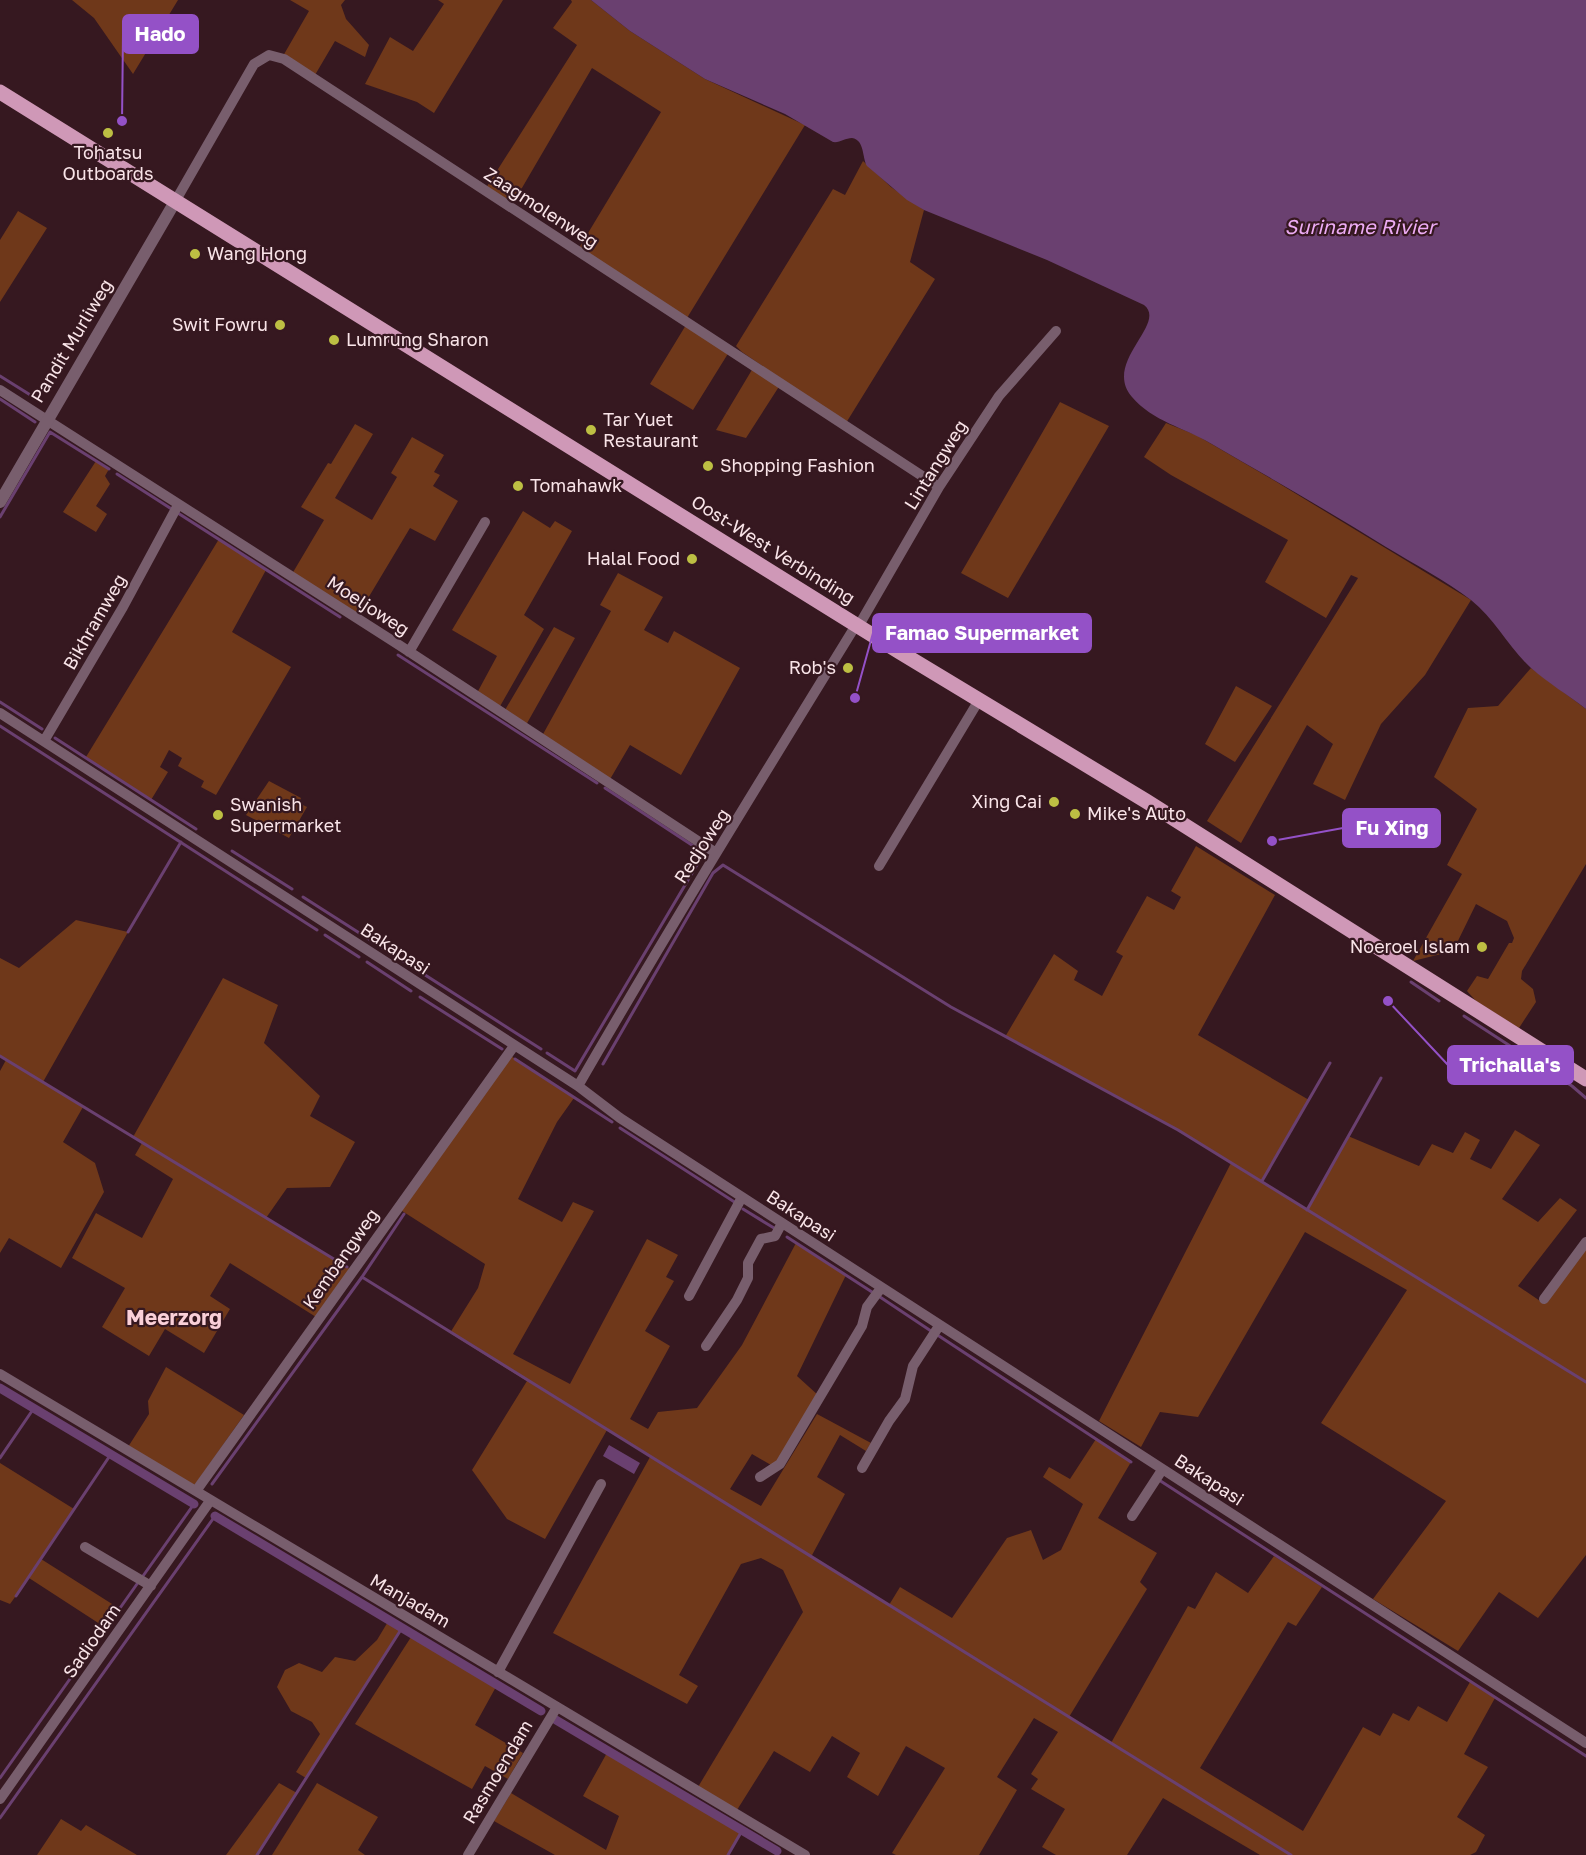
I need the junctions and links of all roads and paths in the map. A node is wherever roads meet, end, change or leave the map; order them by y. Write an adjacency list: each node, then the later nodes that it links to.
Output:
1 (0, 92): 2 (main road, Oost-West Verbinding)
2 (176, 200): 5 (street, Pandit Murliweg); 6 (street, Zaagmolenweg); 10 (main road, Oost-West Verbinding)
3 (1056, 331): 6 (street, Lintangweg)
4 (0, 390): 5 (street, Moeljoweg)
5 (46, 419): 7 (street, Pandit Murliweg); 8 (street, Moeljoweg)
6 (939, 487): 10 (street, Lintangweg)
7 (0, 502)
8 (175, 510): 11 (street, Moeljoweg); 14 (street, Bikhramweg)
9 (485, 522): 11 (street)
10 (857, 626): 12 (main road, Oost-West Verbinding); 15 (street, Redjoweg)
11 (409, 652): 15 (street, Moeljoweg)
12 (979, 700): 16 (street); 18 (main road, Oost-West Verbinding)
13 (0, 713): 14 (street, Bakapasi)
14 (44, 741): 17 (street, Bakapasi)
15 (716, 853): 19 (street, Redjoweg)
16 (879, 866)
17 (514, 1046): 19 (street, Bakapasi); 33 (street, Kembangweg)
18 (1586, 1079)
19 (578, 1086): 20 (street, Bakapasi)
20 (742, 1197): 21 (street, Bakapasi); 24 (street)
21 (782, 1223): 23 (street, Bakapasi); 27 (street)
22 (1586, 1242): 25 (street)
23 (881, 1288): 26 (street, Bakapasi); 31 (street)
24 (689, 1296)
25 (1544, 1299)
26 (939, 1326): 29 (street); 30 (street, Bakapasi)
27 (706, 1346)
28 (0, 1374): 33 (street, Manjadam)
29 (862, 1468)
30 (1162, 1470): 35 (street); 40 (street, Bakapasi)
31 (760, 1477)
32 (601, 1484): 38 (street)
33 (195, 1491): 34 (street, Manjadam)
34 (210, 1501): 37 (street, Sadiodam); 38 (street, Manjadam)
35 (1132, 1516)
36 (85, 1546): 37 (street)
37 (151, 1586): 41 (street, Sadiodam)
38 (498, 1672): 39 (street, Manjadam)
39 (557, 1707): 42 (street, Rasmoendam); 43 (street, Manjadam)
40 (1586, 1743)
41 (0, 1799)
42 (468, 1855)
43 (805, 1855)

